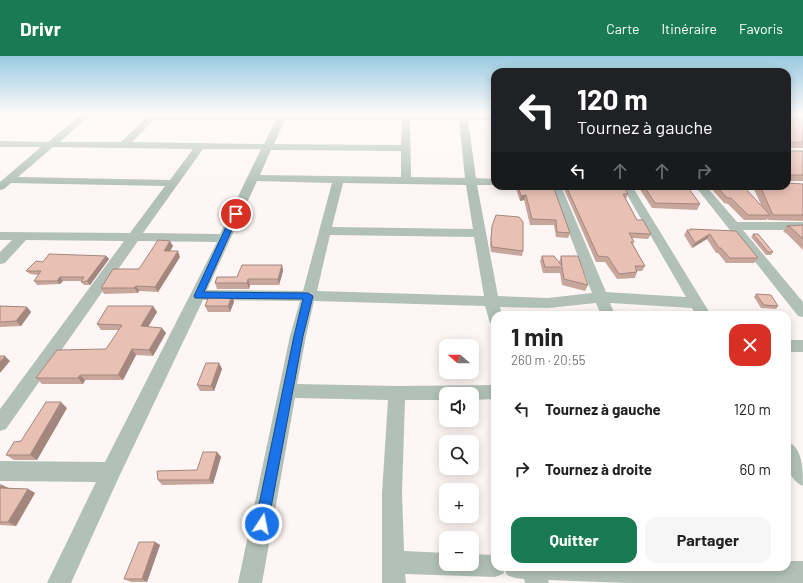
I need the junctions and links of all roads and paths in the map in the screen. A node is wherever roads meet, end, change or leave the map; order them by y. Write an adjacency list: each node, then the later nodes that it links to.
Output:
1 (58, 139): 7 (street)
2 (130, 139): 8 (street)
3 (270, 139): 10 (street)
4 (405, 139): 11 (street)
5 (466, 139): 15 (street)
6 (0, 144): 7 (street)
7 (52, 144): 8 (street); 18 (street)
8 (123, 146): 9 (street)
9 (199, 147): 10 (street); 17 (street)
10 (266, 147): 11 (street); 12 (street)
11 (405, 148): 14 (street)
12 (253, 178): 13 (street); 29 (street)
13 (338, 180): 14 (street); 24 (street)
14 (406, 181): 15 (street)
15 (471, 182): 16 (street); 25 (street)
16 (491, 182)
17 (173, 183): 18 (street); 28 (street)
18 (4, 184)
19 (558, 190): 33 (street)
20 (629, 190): 35 (street)
21 (703, 190): 22 (street)
22 (734, 226): 23 (street); 38 (street)
23 (803, 226)
24 (325, 231): 25 (street); 32 (street)
25 (480, 233): 34 (street)
26 (0, 236): 27 (street)
27 (23, 236): 28 (street); 30 (street)
28 (134, 237): 29 (street); 44 (street)
29 (224, 238): 31 (street)
30 (0, 260)
31 (198, 296): 32 (street); 47 (street)
32 (308, 296): 34 (street); 41 (street)
33 (601, 297): 34 (street); 35 (street); 37 (street)
34 (492, 300): 36 (street)
35 (701, 309)
36 (494, 311)
37 (606, 311)
38 (803, 312)
39 (791, 346): 40 (street)
40 (803, 346)
41 (288, 391): 43 (street); 55 (street)
42 (491, 392): 43 (street)
43 (397, 393): 52 (street)
44 (0, 423)
45 (791, 456): 48 (street)
46 (0, 471): 47 (street)
47 (111, 472): 54 (street)
48 (803, 476)
49 (491, 566): 52 (street)
50 (529, 571): 53 (street)
51 (803, 572): 53 (street)
52 (394, 573)
53 (712, 575)
54 (59, 583)
55 (250, 583)

